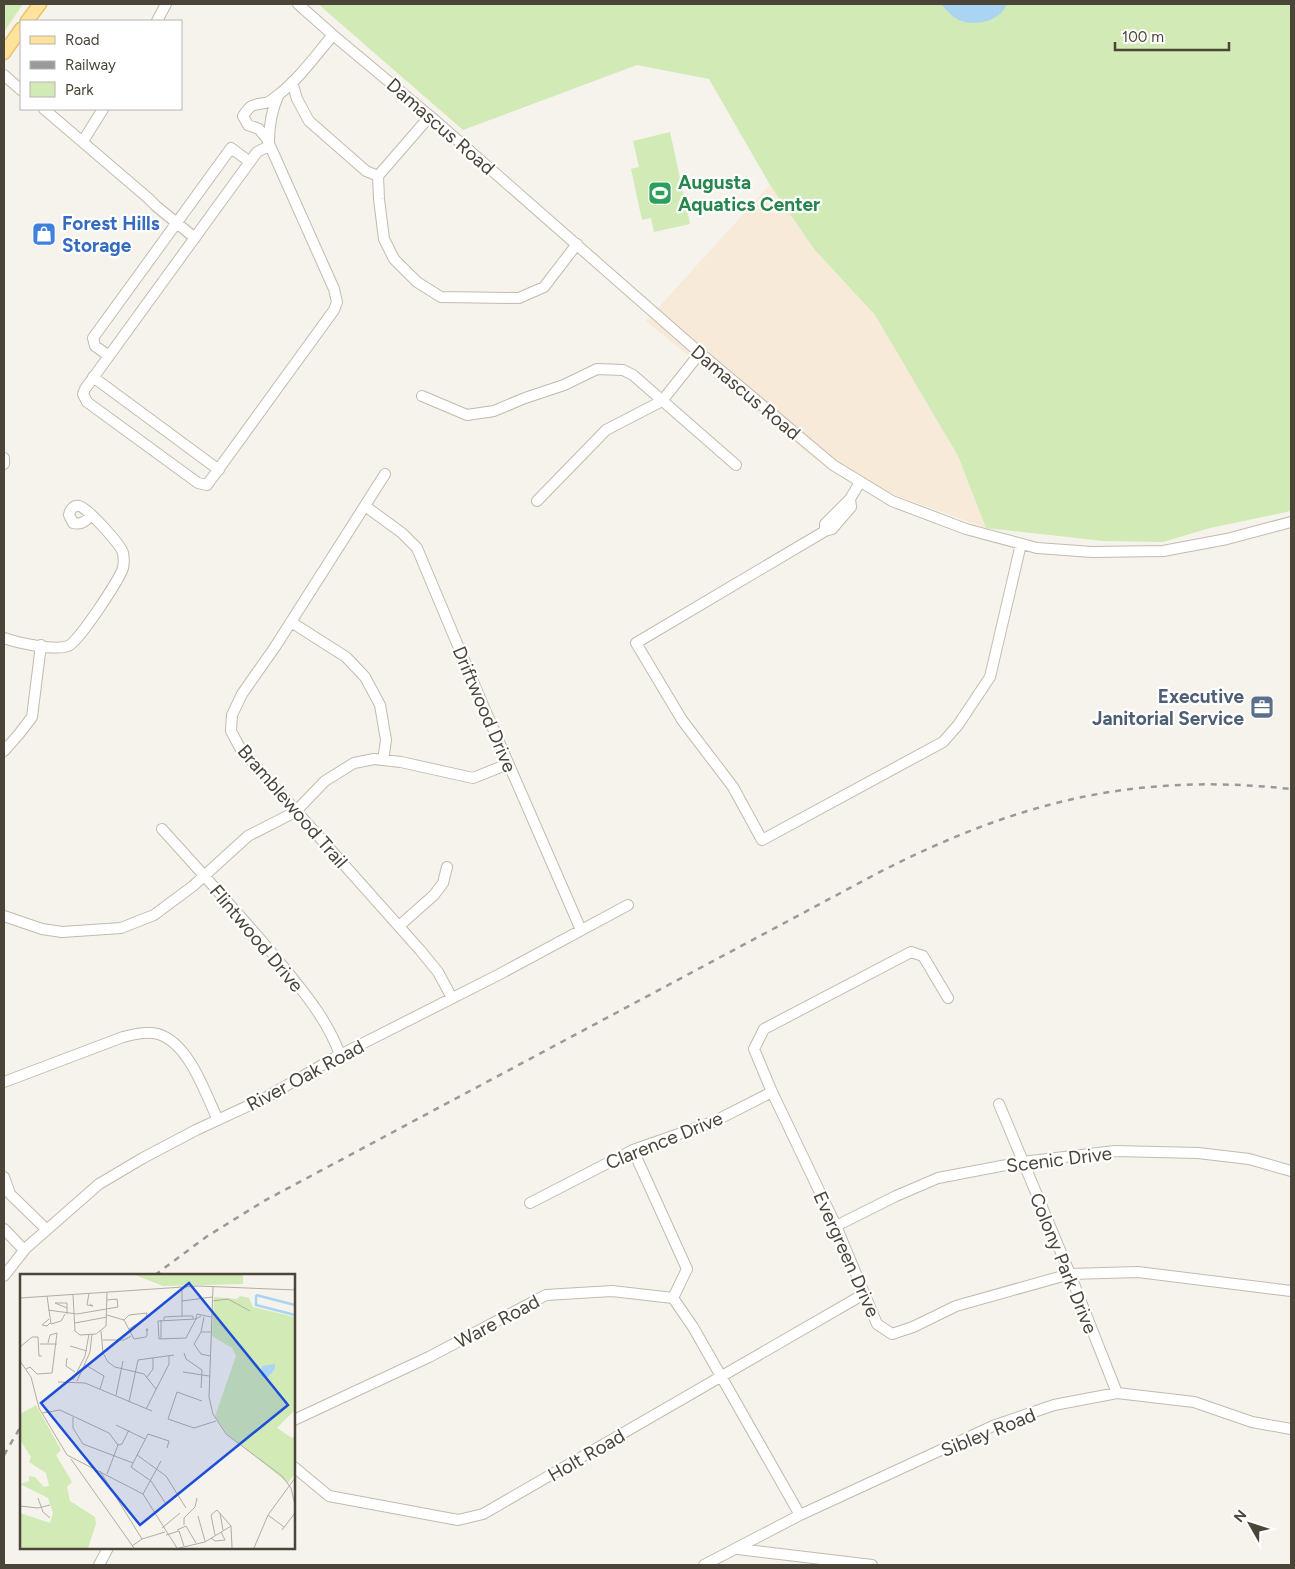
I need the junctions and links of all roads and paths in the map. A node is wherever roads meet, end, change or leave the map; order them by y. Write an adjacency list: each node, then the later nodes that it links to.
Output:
1 (40, 4): 4 (main road)
2 (166, 4): 5 (street)
3 (298, 4): 7 (street, Damascus Road)
4 (28, 20)
5 (158, 20)
6 (20, 30): 8 (main road)
7 (333, 35): 10 (street); 15 (street, Damascus Road)
8 (4, 53)
9 (4, 75): 11 (street)
10 (292, 82): 12 (street); 19 (street)
11 (20, 89)
12 (279, 94): 17 (street); 17 (street)
13 (45, 110): 16 (street)
14 (102, 110): 16 (street)
15 (430, 116): 19 (street); 22 (street, Damascus Road)
16 (83, 141): 20 (street)
17 (268, 146): 18 (street); 31 (street)
18 (250, 162): 20 (street); 21 (street)
19 (378, 176): 22 (street)
20 (176, 222): 21 (street); 24 (street)
21 (195, 238): 24 (street)
22 (577, 244): 23 (street, Damascus Road)
23 (700, 353): 27 (street); 33 (street, Damascus Road)
24 (109, 356): 25 (street)
25 (93, 377): 31 (street); 31 (street)
26 (422, 396): 27 (street)
27 (662, 401): 30 (street); 34 (street)
28 (4, 458): 29 (street)
29 (4, 464)
30 (736, 465)
31 (219, 470)
32 (385, 474): 35 (street, Bramblewood Trail)
33 (860, 482): 38 (street, Damascus Road); 38 (street)
34 (537, 501)
35 (365, 506): 39 (street, Bramblewood Trail); 44 (street, Driftwood Drive)
36 (92, 516): 41 (street)
37 (1291, 522): 38 (street, Damascus Road)
38 (1021, 544)
39 (291, 622): 43 (street); 45 (street, Bramblewood Trail)
40 (4, 638): 41 (street)
41 (41, 645): 42 (street)
42 (4, 751)
43 (383, 760): 44 (street); 45 (street)
44 (508, 764): 52 (street, Driftwood Drive)
45 (296, 812): 48 (street); 51 (street, Bramblewood Trail)
46 (162, 829): 48 (street, Flintwood Drive)
47 (447, 867): 51 (street)
48 (204, 876): 50 (street); 55 (street, Flintwood Drive)
49 (628, 905): 52 (street, River Oak Road)
50 (4, 916)
51 (400, 926): 53 (street, Bramblewood Trail)
52 (582, 930): 53 (street, River Oak Road)
53 (452, 998): 55 (street, River Oak Road)
54 (948, 998): 57 (street, Evergreen Drive)
55 (340, 1055): 59 (street, River Oak Road)
56 (4, 1082): 59 (street)
57 (772, 1092): 60 (street, Clarence Drive); 65 (street, Evergreen Drive)
58 (999, 1104): 61 (street, Colony Park Drive)
59 (218, 1120): 67 (street, River Oak Road)
60 (633, 1150): 64 (street, Clarence Drive); 73 (street)
61 (1022, 1162): 62 (street, Scenic Drive); 65 (street, Scenic Drive); 69 (street, Colony Park Drive)
62 (1291, 1171)
63 (4, 1177): 67 (street)
64 (530, 1203)
65 (836, 1226): 72 (street, Evergreen Drive)
66 (4, 1229): 68 (street)
67 (46, 1229): 68 (street, River Oak Road)
68 (24, 1250): 70 (street, River Oak Road)
69 (1070, 1274): 71 (street, Evergreen Drive); 72 (street, Evergreen Drive); 75 (street, Colony Park Drive)
70 (4, 1276)
71 (1291, 1292)
72 (864, 1294): 74 (street, Holt Road)
73 (672, 1298): 74 (street); 76 (street, Ware Road)
74 (721, 1376): 78 (street, Holt Road); 79 (street)
75 (1117, 1393): 77 (street, Sibley Road); 79 (street, Sibley Road)
76 (295, 1420)
77 (1291, 1429)
78 (295, 1468)
79 (800, 1516): 80 (street, Sibley Road)
80 (738, 1548): 83 (street, Sibley Road); 84 (street)
81 (107, 1549): 82 (street)
82 (99, 1565)
83 (704, 1565)
84 (872, 1565)

